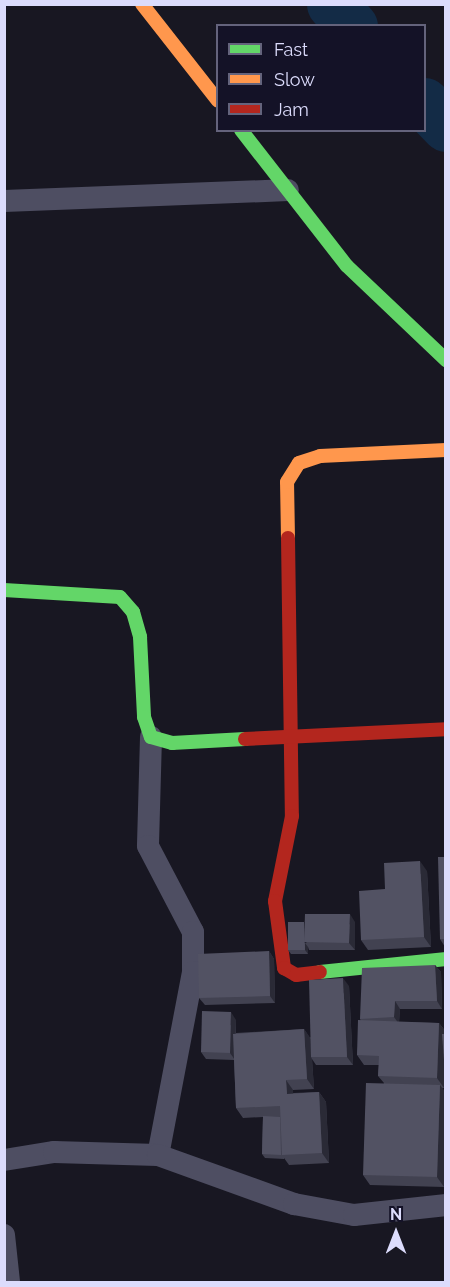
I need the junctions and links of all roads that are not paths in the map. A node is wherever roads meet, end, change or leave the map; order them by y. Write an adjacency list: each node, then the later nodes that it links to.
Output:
1 (142, 4): 2 (street)
2 (216, 97)
3 (243, 132): 4 (street)
4 (288, 190): 5 (street); 6 (street)
5 (4, 201)
6 (446, 360)
7 (446, 450): 11 (street)
8 (4, 590): 10 (street)
9 (446, 729): 11 (street)
10 (152, 737): 11 (street); 13 (street)
11 (288, 737): 12 (street)
12 (446, 959)
13 (158, 1155): 14 (street); 15 (street)
14 (4, 1160)
15 (446, 1205)
16 (4, 1235): 17 (street)
17 (9, 1282)

